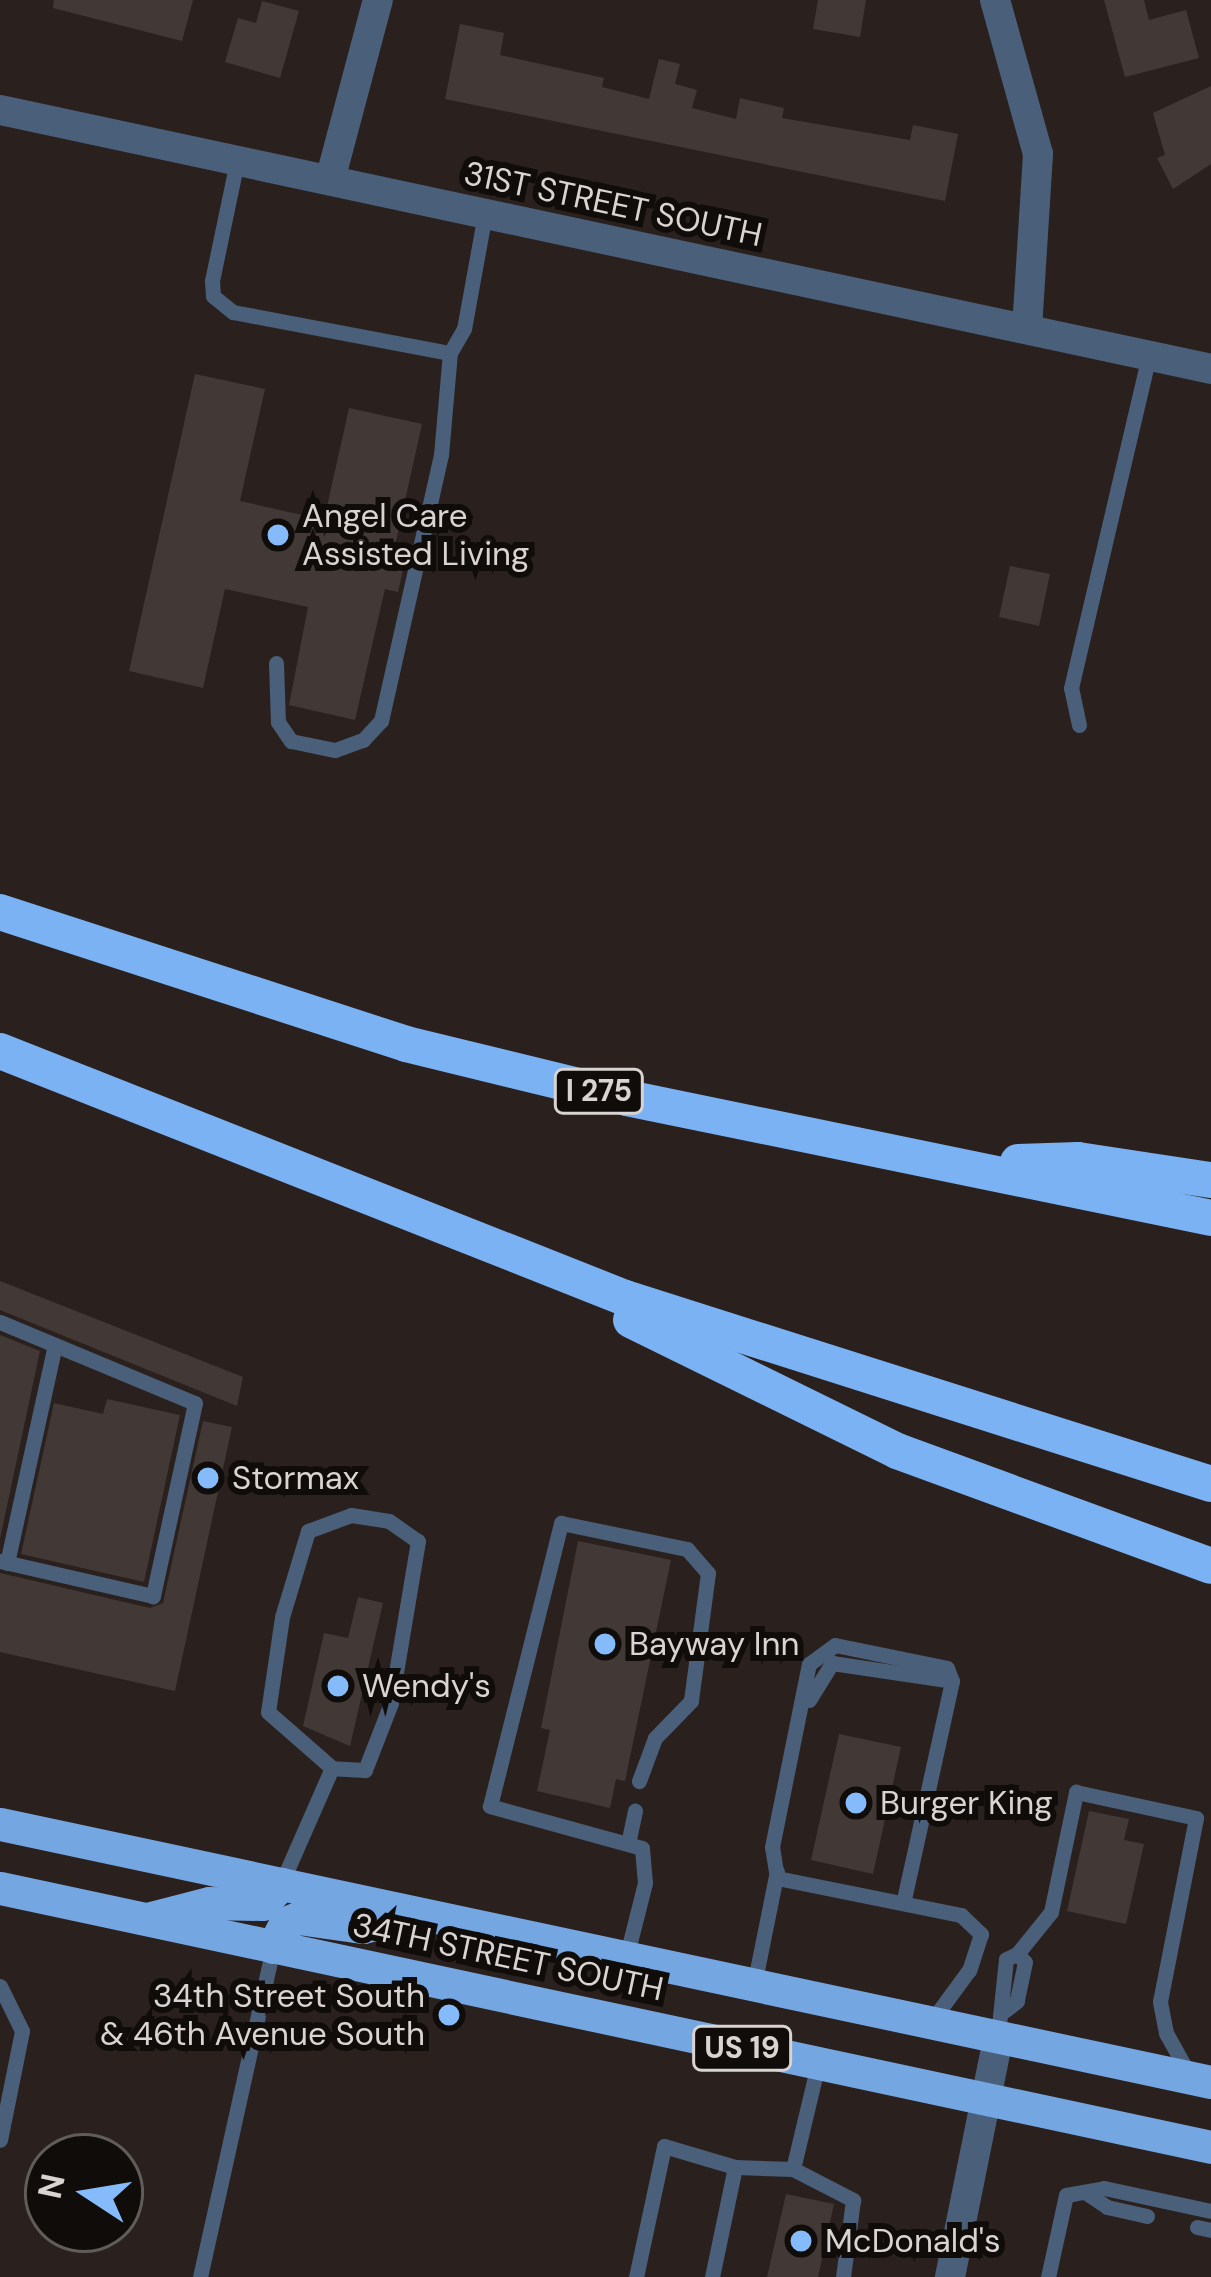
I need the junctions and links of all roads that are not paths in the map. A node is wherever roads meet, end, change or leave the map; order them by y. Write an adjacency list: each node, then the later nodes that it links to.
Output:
1 (378, 0): 5 (street)
2 (995, 0): 7 (street)
3 (0, 110): 4 (street, 31ST STREET SOUTH)
4 (237, 161): 5 (street, 31ST STREET SOUTH); 8 (lane)
5 (330, 180): 6 (street, 31ST STREET SOUTH)
6 (485, 213): 7 (street, 31ST STREET SOUTH); 8 (lane)
7 (1027, 328): 9 (street, 31ST STREET SOUTH)
8 (450, 353): 11 (lane)
9 (1149, 355): 10 (street, 31ST STREET SOUTH); 12 (lane)
10 (1211, 369)
11 (276, 663)
12 (1079, 725)
13 (0, 912): 15 (highway, I 275)
14 (0, 1052): 18 (highway)
15 (970, 1164): 16 (highway); 17 (highway, I 275)
16 (1211, 1180)
17 (1211, 1218)
18 (451, 1231): 21 (highway); 23 (highway)
19 (0, 1322): 20 (lane)
20 (55, 1345): 22 (lane); 22 (lane)
21 (1211, 1484)
22 (3, 1562)
23 (1211, 1566)
24 (332, 1768): 24 (lane); 30 (lane)
25 (640, 1781): 28 (lane)
26 (635, 1811): 28 (lane)
27 (0, 1824): 30 (highway, 34TH STREET SOUTH / US 19)
28 (629, 1839): 36 (lane)
29 (777, 1878): 32 (lane); 32 (lane); 37 (lane)
30 (281, 1884): 33 (highway, 34TH STREET SOUTH / US 19); 34 (highway)
31 (0, 1888): 34 (highway, 34TH STREET SOUTH / US 19)
32 (903, 1903): 39 (lane)
33 (419, 1914): 35 (highway); 36 (highway, 34TH STREET SOUTH / US 19)
34 (144, 1919): 35 (highway, 34TH STREET SOUTH / US 19)
35 (273, 1947): 41 (highway, 34TH STREET SOUTH / US 19); 51 (lane)
36 (626, 1958): 37 (highway, 34TH STREET SOUTH / US 19)
37 (754, 1985): 39 (highway, 34TH STREET SOUTH / US 19)
38 (0, 1986): 44 (lane)
39 (930, 2023): 40 (highway, 34TH STREET SOUTH / US 19)
40 (1000, 2024): 42 (highway, 34TH STREET SOUTH / US 19); 42 (lane); 43 (street)
41 (818, 2064): 43 (highway, 34TH STREET SOUTH / US 19); 47 (lane)
42 (1202, 2080)
43 (985, 2100): 45 (highway, 34TH STREET SOUTH / US 19); 55 (street)
44 (0, 2140)
45 (1211, 2147)
46 (735, 2167): 47 (lane); 52 (lane); 53 (lane)
47 (793, 2169): 54 (lane)
48 (1085, 2192): 49 (lane); 50 (lane); 56 (lane)
49 (1211, 2211)
50 (1147, 2216)
51 (200, 2277)
52 (636, 2277)
53 (712, 2277)
54 (843, 2277)
55 (950, 2277)
56 (1048, 2277)

